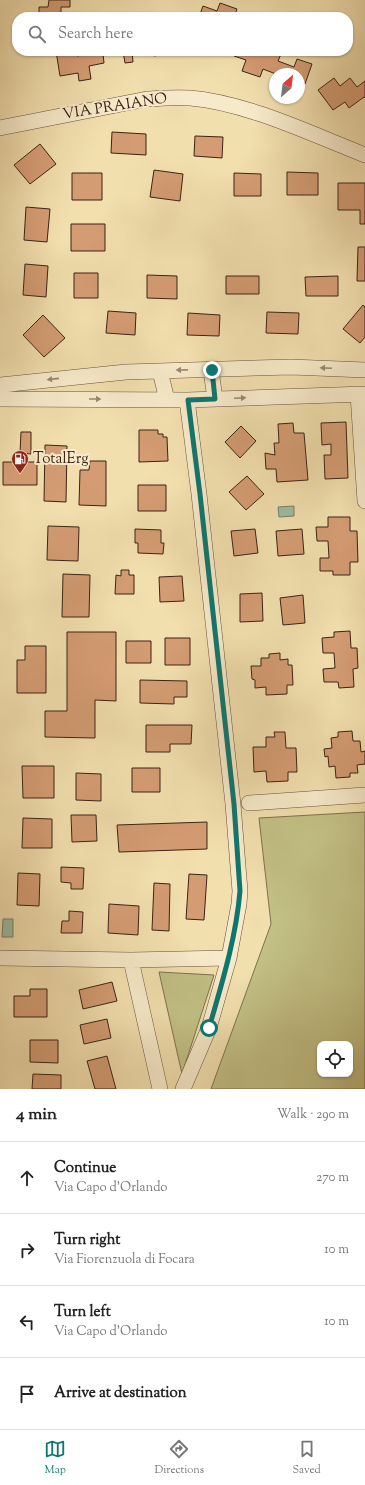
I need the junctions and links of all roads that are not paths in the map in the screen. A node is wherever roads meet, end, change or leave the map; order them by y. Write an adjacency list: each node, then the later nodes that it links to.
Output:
1 (0, 128): 2 (street, VIA PRAIANO)
2 (365, 155)
3 (212, 370): 4 (street, one-way to 3); 5 (street, one-way to 5); 9 (street)
4 (365, 370)
5 (160, 371): 6 (street, one-way to 6); 10 (street)
6 (0, 385)
7 (362, 394): 9 (street, one-way to 7); 12 (street)
8 (0, 399): 10 (street, one-way to 10)
9 (215, 399): 11 (street)
10 (167, 400): 11 (street)
11 (188, 400): 16 (street)
12 (365, 501)
13 (365, 795): 14 (street)
14 (249, 803)
15 (0, 958): 17 (street)
16 (229, 958): 17 (street); 19 (street)
17 (131, 960): 18 (street)
18 (160, 1089)
19 (183, 1089)

